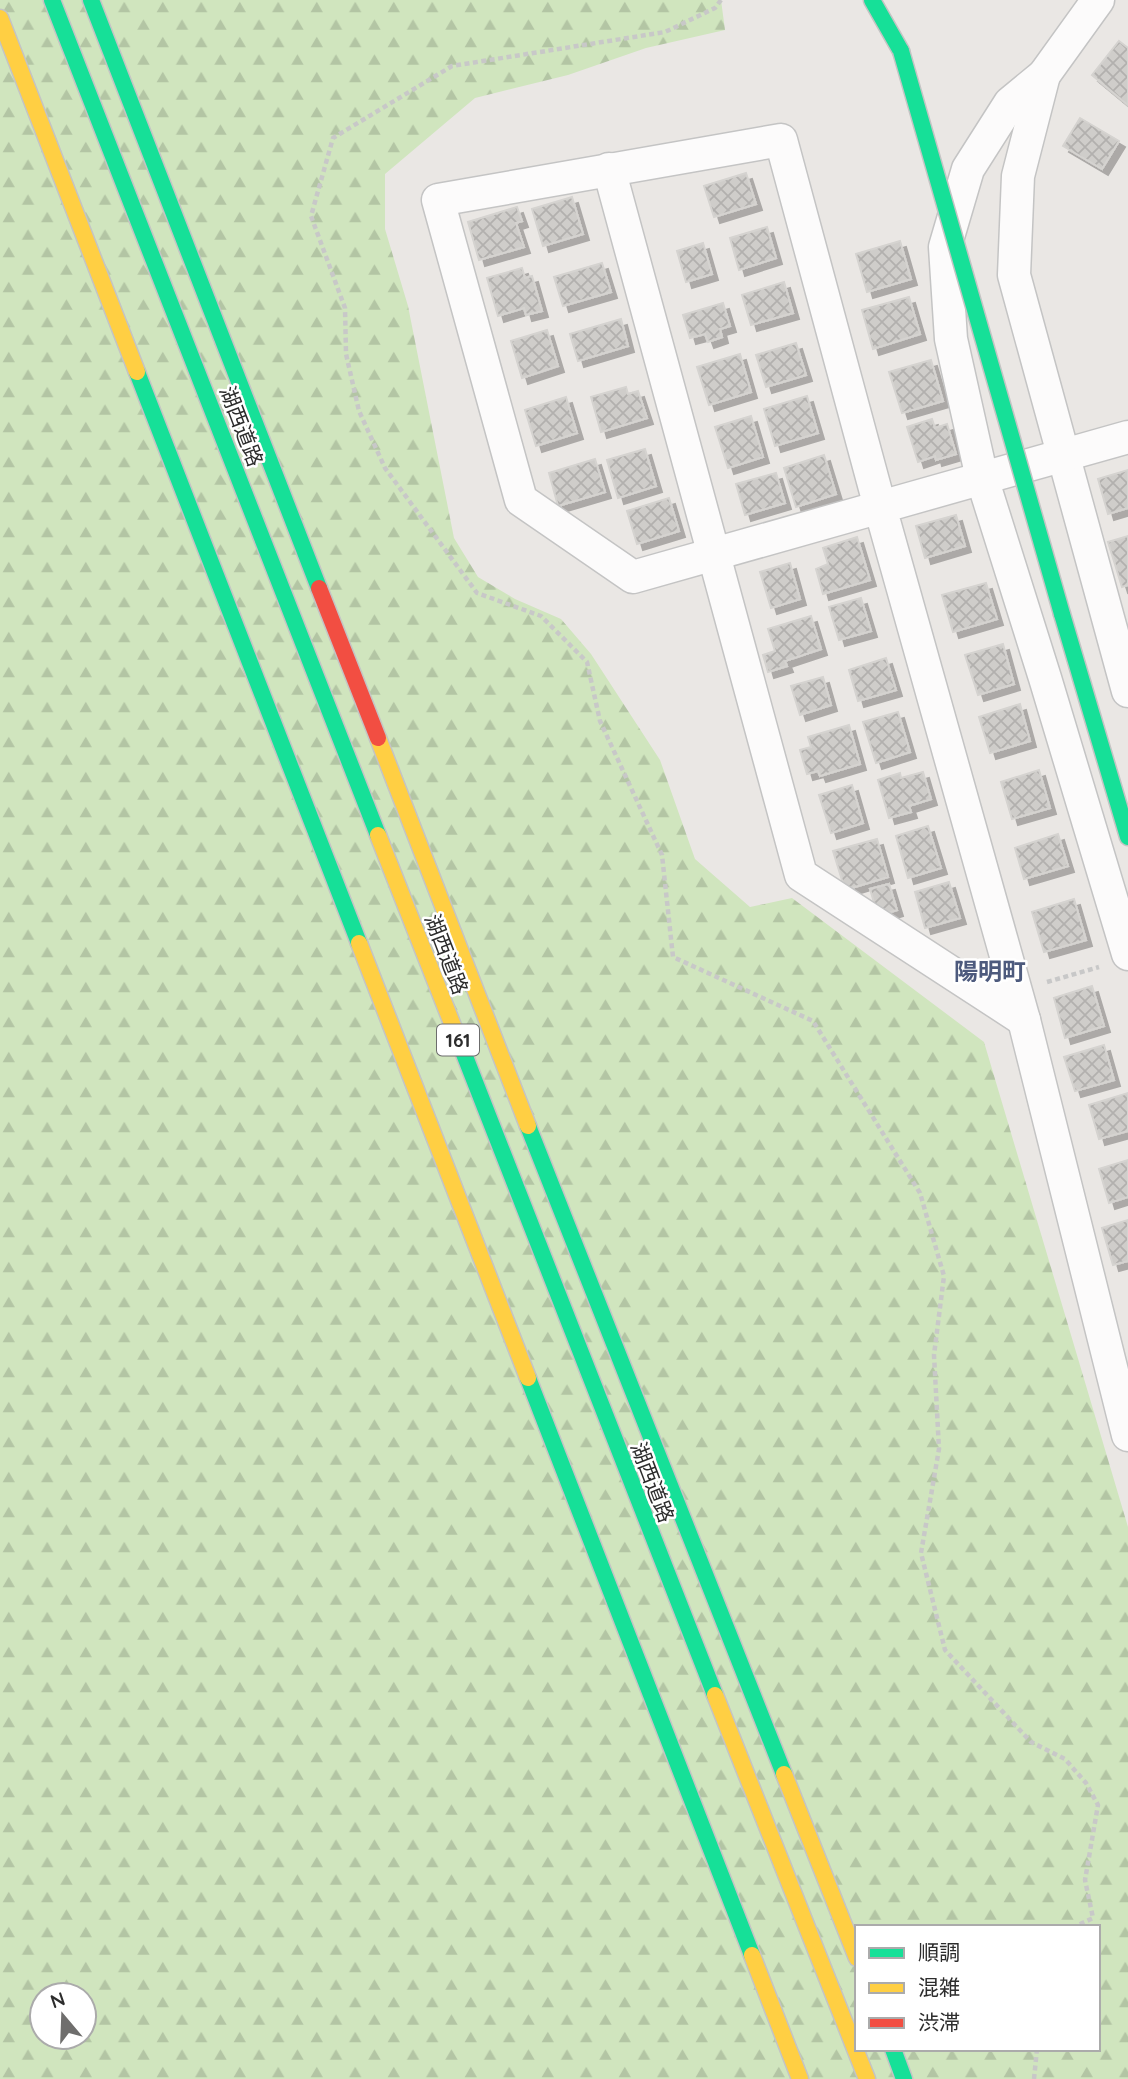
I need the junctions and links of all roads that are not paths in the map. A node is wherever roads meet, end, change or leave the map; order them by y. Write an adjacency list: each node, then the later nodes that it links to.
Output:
1 (52, 0): 19 (main road, 湖西道路 / 161)
2 (91, 0): 18 (main road, 湖西道路 / 161)
3 (872, 0): 14 (main road, bridge)
4 (1098, 0): 6 (street)
5 (0, 18): 22 (main road)
6 (1044, 75): 9 (street); 10 (street)
7 (609, 169): 11 (street); 12 (street); 12 (street)
8 (1128, 437): 9 (street)
9 (1062, 455): 10 (street); 13 (street)
10 (982, 478): 11 (street); 15 (street)
11 (880, 507): 12 (street); 16 (street)
12 (715, 555): 16 (street)
13 (1128, 691)
14 (1128, 838)
15 (1114, 960)
16 (1020, 1006): 17 (street)
17 (1128, 1435)
18 (855, 1953)
19 (855, 2050)
20 (856, 2051): 23 (main road, 湖西道路 / 161)
21 (893, 2051): 24 (main road)
22 (800, 2079)
23 (867, 2079)
24 (904, 2079)

